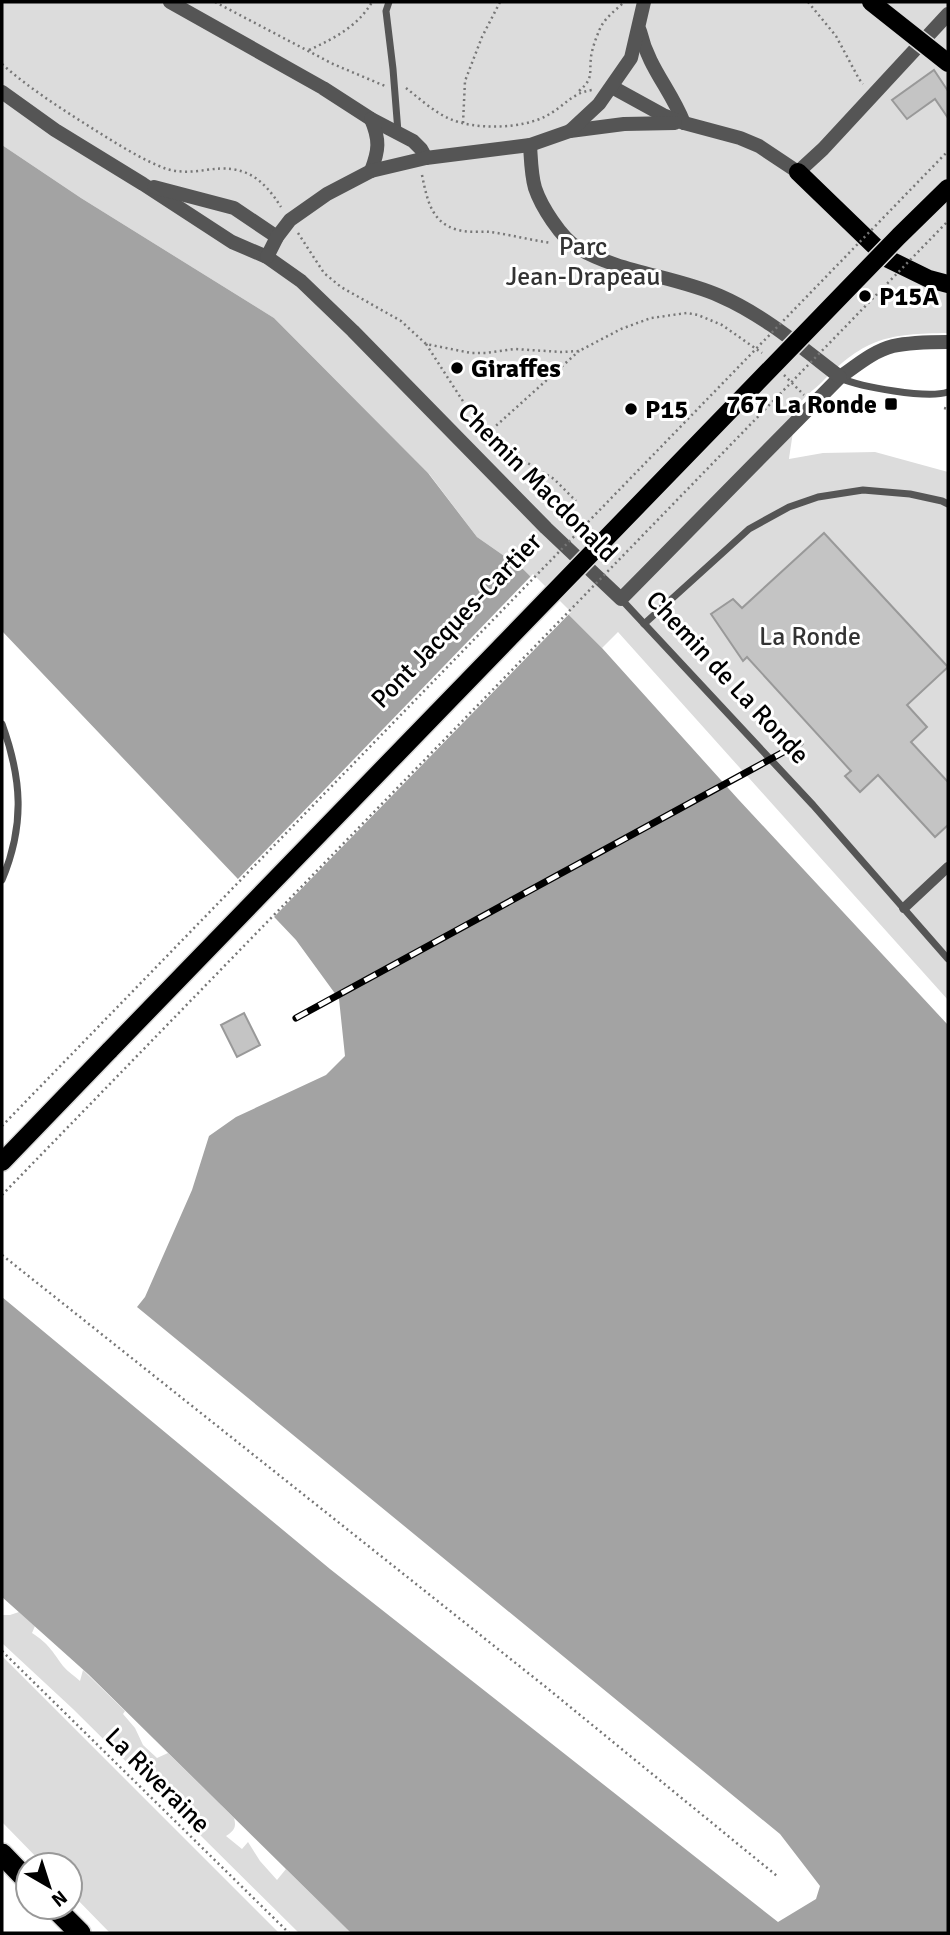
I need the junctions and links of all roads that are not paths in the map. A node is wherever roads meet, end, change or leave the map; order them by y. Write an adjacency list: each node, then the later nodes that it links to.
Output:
1 (170, 2): 10 (street)
2 (389, 2): 13 (lane)
3 (644, 2): 6 (street)
4 (872, 2): 7 (main road, bridge)
5 (948, 14): 17 (street)
6 (639, 26): 8 (street); 11 (street)
7 (948, 63)
8 (612, 87): 11 (street); 12 (street)
9 (2, 92): 18 (street, Chemin Macdonald)
10 (371, 119): 13 (street); 16 (street)
11 (684, 123): 12 (street); 17 (street)
12 (570, 131): 14 (street)
13 (398, 132): 15 (street)
14 (530, 145): 15 (street); 26 (street)
15 (426, 158): 16 (street)
16 (371, 171): 22 (street)
17 (798, 172): 24 (main road)
18 (143, 184): 20 (street, Chemin Macdonald); 21 (street, Chemin Macdonald)
19 (948, 188): 36 (main road, Pont Jacques-Cartier, bridge)
20 (222, 204): 21 (street); 22 (street, Chemin Macdonald)
21 (210, 228): 23 (street, Chemin Macdonald)
22 (277, 237): 23 (street)
23 (267, 257): 29 (street, Chemin Macdonald)
24 (948, 284)
25 (948, 342): 26 (street, Chemin de La Ronde)
26 (840, 377): 27 (lane); 29 (street, Chemin de La Ronde)
27 (948, 392)
28 (948, 504): 30 (lane)
29 (621, 599): 30 (lane, Chemin de La Ronde)
30 (644, 624): 34 (lane, Chemin de La Ronde)
31 (2, 724): 33 (lane)
32 (948, 867): 34 (street)
33 (2, 880)
34 (904, 908): 35 (lane, Chemin de La Ronde)
35 (948, 959)
36 (2, 1162)

